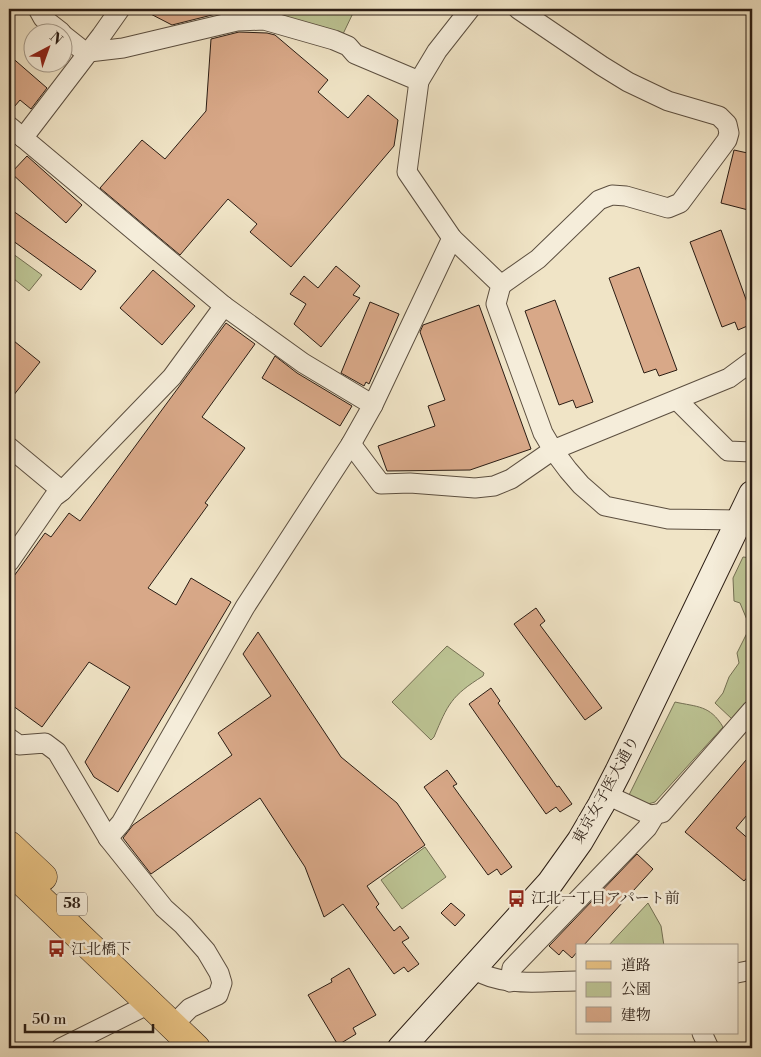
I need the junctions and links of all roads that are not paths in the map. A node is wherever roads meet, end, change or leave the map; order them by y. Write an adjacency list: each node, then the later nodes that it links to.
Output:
1 (38, 9): 6 (street)
2 (120, 9): 8 (street)
3 (470, 9): 9 (street)
4 (518, 9): 12 (street)
5 (233, 15): 8 (street); 9 (street)
6 (48, 22)
7 (72, 41): 8 (street)
8 (89, 52): 10 (street)
9 (419, 81): 11 (street)
10 (16, 132): 13 (street)
11 (452, 238): 12 (street); 16 (street)
12 (501, 285): 19 (street)
13 (224, 306): 16 (street); 21 (street)
14 (752, 361): 15 (street)
15 (677, 400): 19 (street); 20 (street)
16 (373, 405): 17 (street)
17 (351, 444): 19 (street); 29 (street)
18 (9, 447): 21 (street)
19 (553, 450): 23 (street)
20 (752, 452)
21 (62, 490): 24 (street)
22 (752, 494): 23 (street, 東京女子医大通り)
23 (740, 520): 27 (street, 東京女子医大通り)
24 (9, 562)
25 (752, 710): 28 (street)
26 (9, 738): 29 (street)
27 (607, 795): 28 (street); 33 (street, 東京女子医大通り)
28 (655, 815): 38 (street)
29 (108, 838): 40 (street)
30 (9, 845): 36 (main road, 58)
31 (9, 869): 36 (main road, 58)
32 (9, 894): 36 (main road, 58)
33 (473, 969): 38 (street); 44 (street, 東京女子医大通り)
34 (752, 970): 35 (street)
35 (738, 973)
36 (120, 976): 39 (main road, 58)
37 (576, 981): 38 (street)
38 (510, 982)
39 (149, 1004): 40 (main road, 58); 42 (street)
40 (172, 1026): 43 (main road, 58)
41 (702, 1034): 45 (street)
42 (61, 1048)
43 (196, 1048)
44 (402, 1048)
45 (709, 1048)

